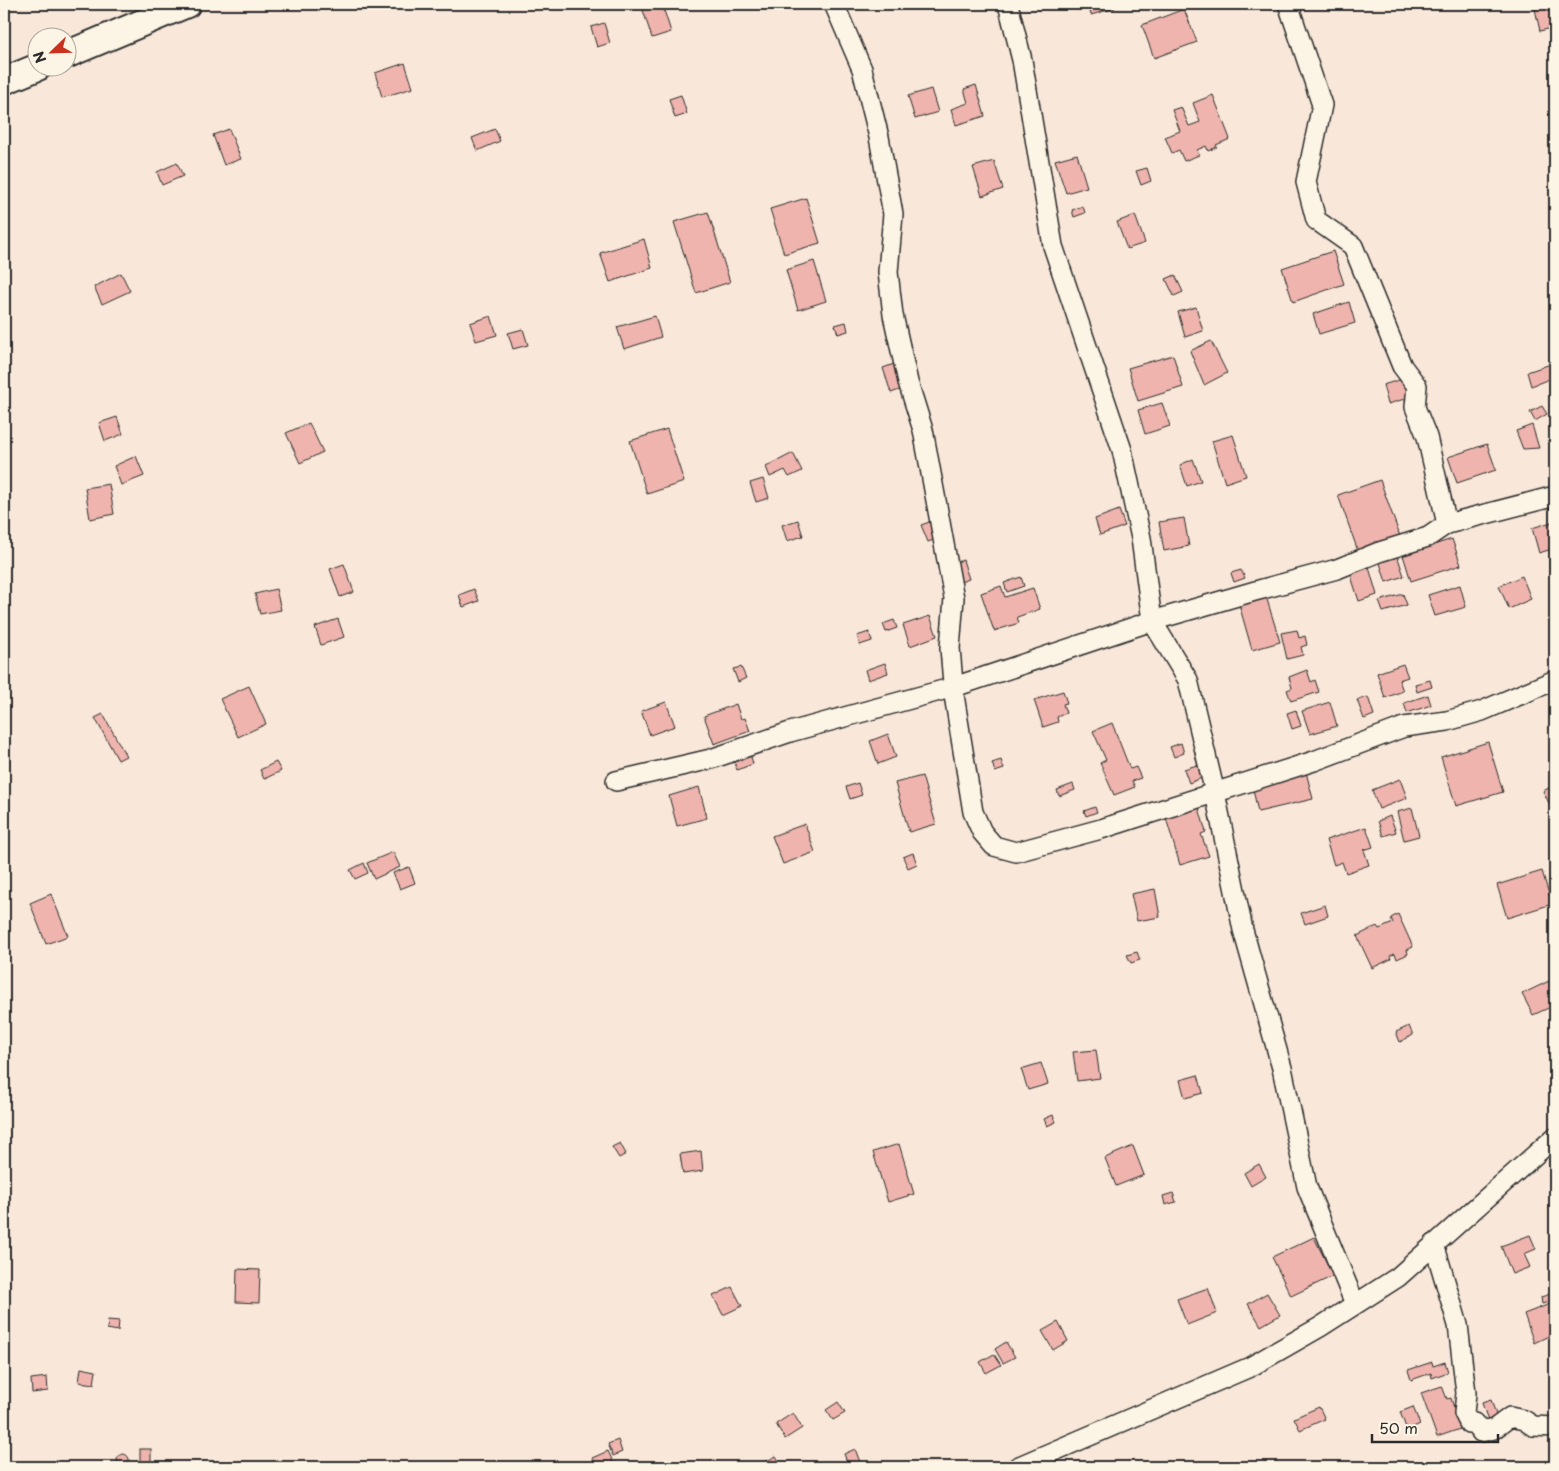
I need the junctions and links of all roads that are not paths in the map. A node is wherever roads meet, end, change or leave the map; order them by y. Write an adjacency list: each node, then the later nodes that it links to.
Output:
1 (187, 4): 5 (street)
2 (834, 4): 12 (street)
3 (1008, 4): 10 (street)
4 (1288, 4): 9 (street)
5 (78, 50)
6 (28, 71): 7 (street)
7 (4, 81)
8 (1555, 496): 9 (street)
9 (1447, 524): 10 (street)
10 (1152, 621): 12 (street); 14 (street)
11 (1555, 680): 14 (street)
12 (954, 687): 13 (street); 14 (street)
13 (616, 781)
14 (1215, 792): 17 (street)
15 (1555, 1137): 16 (street)
16 (1434, 1244): 17 (street); 18 (street)
17 (1355, 1304): 19 (street)
18 (1555, 1427)
19 (1017, 1467)

